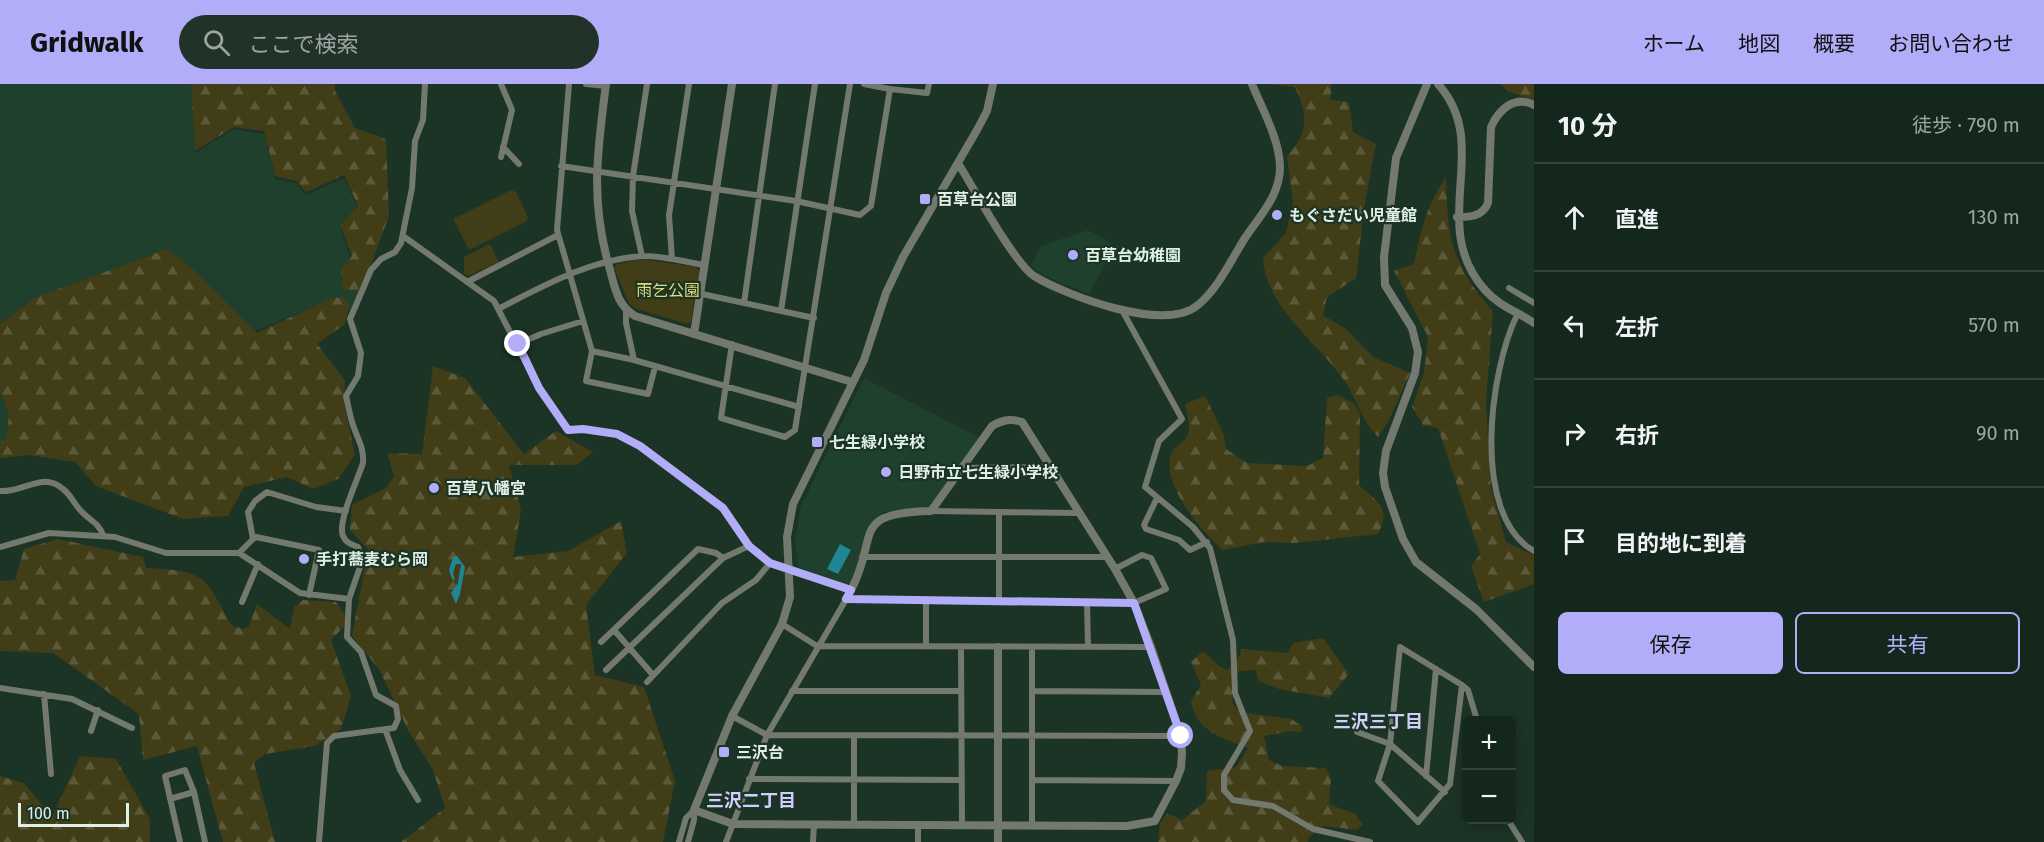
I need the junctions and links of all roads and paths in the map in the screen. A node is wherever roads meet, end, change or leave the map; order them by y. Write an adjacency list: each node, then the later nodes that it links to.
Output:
1 (425, 84): 34 (street)
2 (501, 84): 20 (street)
3 (569, 84): 24 (street)
4 (586, 84): 17 (street)
5 (648, 84): 26 (street)
6 (689, 84): 27 (street)
7 (732, 84): 28 (street)
8 (776, 84): 29 (street)
9 (814, 84): 30 (street)
10 (850, 84): 31 (street)
11 (864, 84): 18 (street)
12 (928, 84): 18 (street)
13 (993, 84): 22 (street)
14 (1252, 84): 48 (street)
15 (1427, 84): 107 (street)
16 (1438, 84): 32 (street)
17 (606, 85): 25 (street)
18 (890, 88): 31 (street)
19 (1534, 105): 32 (street)
20 (503, 147): 21 (street); 23 (street)
21 (501, 157)
22 (958, 163): 48 (street); 60 (street)
23 (519, 164)
24 (561, 166): 25 (street); 33 (street)
25 (595, 171): 26 (street); 37 (street)
26 (633, 176): 27 (street); 35 (street)
27 (673, 182): 28 (street); 36 (street)
28 (716, 188): 29 (street); 38 (street)
29 (760, 195): 30 (street); 43 (street)
30 (796, 201): 31 (street); 47 (street)
31 (831, 209): 50 (street)
32 (1457, 217): 49 (street)
33 (558, 235): 39 (street); 40 (street)
34 (403, 236): 40 (street); 68 (street)
35 (642, 256): 36 (street); 37 (street)
36 (672, 259): 38 (street)
37 (608, 263): 39 (street); 46 (street)
38 (705, 265): 42 (street)
39 (569, 273): 45 (street); 52 (street)
40 (467, 282): 45 (street)
41 (1509, 288): 44 (street)
42 (702, 294): 43 (street); 53 (street)
43 (744, 303): 47 (street)
44 (1534, 303)
45 (498, 309): 54 (street)
46 (626, 310): 53 (street); 57 (street)
47 (781, 311): 50 (street)
48 (1123, 312): 67 (street)
49 (1517, 315): 51 (street); 77 (street)
50 (814, 318): 59 (street)
51 (1533, 320)
52 (583, 321): 54 (street); 56 (street)
53 (694, 334): 55 (street)
54 (518, 344): 63 (street)
55 (732, 344): 59 (street); 61 (street)
56 (592, 351): 57 (street); 58 (street)
57 (634, 360): 58 (street)
58 (655, 367): 61 (street)
59 (806, 368): 60 (street); 62 (street)
60 (852, 382): 85 (street)
61 (726, 386): 62 (street); 62 (street)
62 (799, 407)
63 (617, 434): 75 (street)
64 (1051, 467): 65 (street); 65 (street); 71 (street)
65 (960, 468): 69 (street)
66 (0, 491): 72 (street)
67 (1157, 498): 74 (street); 74 (street)
68 (346, 511): 73 (street); 89 (street)
69 (931, 511): 70 (street); 80 (street)
70 (999, 512): 71 (street); 81 (street)
71 (1079, 513): 79 (street)
72 (103, 535): 76 (street); 78 (street)
73 (253, 540): 78 (street); 88 (street)
74 (1207, 542): 162 (street)
75 (749, 546): 82 (street); 83 (street)
76 (0, 547)
77 (1534, 551)
78 (239, 553): 84 (street)
79 (1106, 556): 81 (street); 86 (street)
80 (862, 557): 81 (street); 87 (street)
81 (999, 557): 92 (street)
82 (723, 558): 97 (street); 106 (street)
83 (770, 563): 85 (street); 110 (street)
84 (258, 564): 88 (street); 93 (street)
85 (789, 568): 87 (street); 96 (street)
86 (1115, 569): 95 (street); 95 (street)
87 (851, 590): 90 (street)
88 (309, 595): 89 (street)
89 (349, 599): 123 (street)
90 (846, 599): 91 (street); 99 (street)
91 (926, 600): 92 (street); 100 (street)
92 (999, 601): 94 (street)
93 (242, 602)
94 (1087, 602): 95 (street); 104 (street)
95 (1134, 603): 105 (street)
96 (782, 624): 99 (street); 120 (street)
97 (614, 630): 98 (street); 106 (street)
98 (601, 642)
99 (817, 646): 100 (street); 114 (street)
100 (926, 646): 101 (street)
101 (961, 647): 102 (street); 115 (street)
102 (998, 647): 103 (street); 129 (street)
103 (1032, 647): 104 (street); 116 (street)
104 (1088, 647): 105 (street)
105 (1151, 647): 117 (street)
106 (628, 648): 109 (street); 110 (street)
107 (1534, 668)
108 (1437, 669): 112 (street); 132 (street); 134 (street)
109 (606, 670)
110 (653, 675): 111 (street)
111 (647, 682)
112 (1461, 685): 121 (street); 141 (street)
113 (0, 688): 118 (street)
114 (792, 691): 115 (street); 126 (street)
115 (961, 691): 128 (street)
116 (1032, 691): 117 (street); 130 (street)
117 (1166, 692): 131 (street)
118 (44, 694): 119 (street); 133 (street)
119 (98, 710): 122 (street); 124 (street)
120 (732, 716): 126 (street); 144 (street)
121 (1476, 716)
122 (132, 728)
123 (385, 729): 143 (street); 155 (street)
124 (91, 731)
125 (1357, 732): 132 (street)
126 (766, 735): 127 (street); 135 (street)
127 (854, 735): 128 (street); 136 (street)
128 (961, 735): 129 (street); 137 (street)
129 (998, 736): 130 (street); 151 (street)
130 (1032, 736): 131 (street); 138 (street)
131 (1181, 736): 139 (street)
132 (1390, 744): 134 (street); 141 (street)
133 (51, 774)
134 (1426, 776): 141 (street)
135 (749, 779): 136 (street); 145 (street)
136 (854, 779): 137 (street); 147 (street)
137 (962, 780): 149 (street)
138 (1032, 780): 139 (street); 152 (street)
139 (1176, 781): 152 (street)
140 (194, 792): 142 (street); 142 (street); 154 (street)
141 (1445, 792)
142 (170, 799): 153 (street)
143 (418, 800)
144 (694, 810): 145 (street); 156 (street); 157 (street)
145 (733, 824): 146 (street); 158 (street)
146 (814, 824): 147 (street); 159 (street)
147 (854, 824): 148 (street)
148 (918, 824): 149 (street); 160 (street)
149 (962, 824): 151 (street)
150 (1511, 824): 163 (street)
151 (997, 825): 152 (street); 161 (street)
152 (1032, 825)
153 (180, 842)
154 (205, 842)
155 (319, 842)
156 (680, 842)
157 (688, 842)
158 (726, 842)
159 (813, 842)
160 (918, 842)
161 (998, 842)
162 (1370, 842)
163 (1522, 842)

